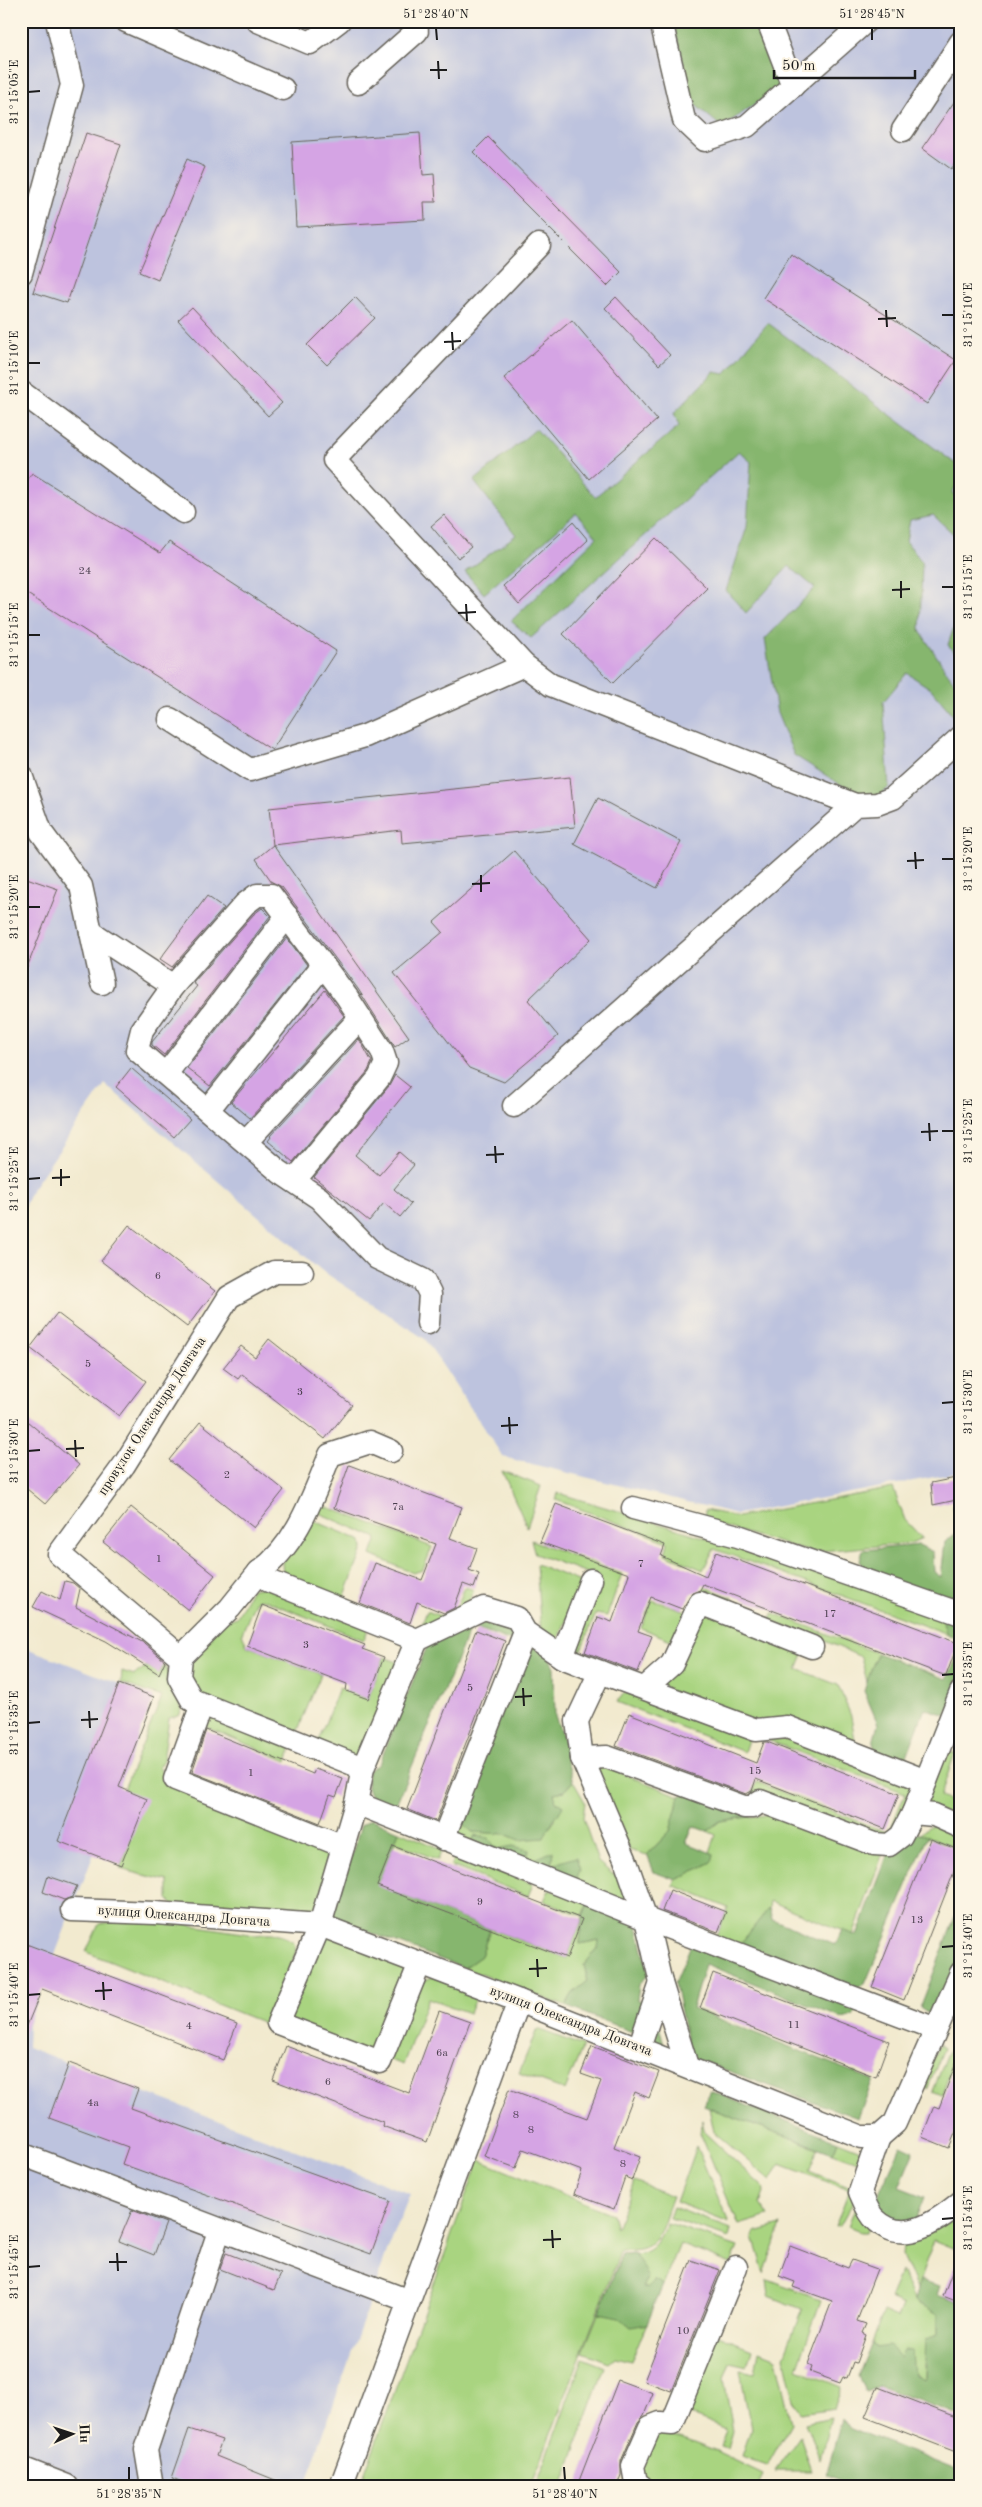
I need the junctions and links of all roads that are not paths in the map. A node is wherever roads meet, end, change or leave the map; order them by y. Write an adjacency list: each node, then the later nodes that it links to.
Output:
1 (57, 21): 15 (street)
2 (126, 21): 12 (street)
3 (258, 21): 4 (street)
4 (339, 21)
5 (412, 21): 10 (street)
6 (661, 21): 11 (street)
7 (768, 21): 11 (street)
8 (866, 21): 11 (street)
9 (961, 42): 13 (street)
10 (358, 83)
11 (793, 86)
12 (283, 89)
13 (903, 130)
14 (540, 245): 18 (street)
15 (21, 273)
16 (21, 392): 17 (street)
17 (183, 512)
18 (524, 665): 19 (street); 22 (street)
19 (170, 719)
20 (961, 738): 22 (street)
21 (21, 775): 24 (street)
22 (855, 805): 30 (street)
23 (287, 916): 25 (street); 27 (street); 29 (street)
24 (91, 932): 26 (street); 27 (street)
25 (323, 965): 28 (street); 31 (street)
26 (102, 983)
27 (173, 986): 29 (street)
28 (360, 1018): 32 (street); 33 (street)
29 (166, 1074): 31 (street)
30 (514, 1106)
31 (208, 1110): 32 (street)
32 (246, 1142): 33 (street)
33 (294, 1181): 35 (street)
34 (302, 1272): 44 (street, провулок Олександра Довгача)
35 (428, 1323)
36 (391, 1451): 38 (street)
37 (633, 1508): 40 (street)
38 (260, 1572): 42 (street); 44 (street)
39 (591, 1580): 45 (street)
40 (961, 1614)
41 (525, 1632): 42 (street); 45 (street); 56 (street)
42 (417, 1640): 51 (street)
43 (812, 1647): 47 (street)
44 (181, 1657): 49 (street)
45 (562, 1657): 46 (street)
46 (600, 1672): 47 (street); 50 (street)
47 (646, 1688): 52 (street)
48 (961, 1692): 52 (street)
49 (197, 1702): 51 (street); 57 (street)
50 (582, 1758): 54 (street); 59 (street)
51 (364, 1768): 53 (street)
52 (926, 1781): 54 (street)
53 (356, 1803): 56 (street); 57 (street)
54 (913, 1813): 55 (street)
55 (961, 1827)
56 (443, 1838): 59 (street)
57 (344, 1846): 60 (street)
58 (72, 1910): 60 (street, вулиця Олександра Довгача)
59 (646, 1919): 63 (street); 66 (street)
60 (320, 1925): 61 (street, вулиця Олександра Довгача); 61 (street)
61 (420, 1963): 64 (street, вулиця Олександра Довгача)
62 (961, 1973): 65 (street)
63 (661, 1983): 67 (street); 68 (street)
64 (519, 2001): 67 (street, вулиця Олександра Довгача); 74 (street)
65 (955, 2006): 66 (street)
66 (936, 2029): 69 (street)
67 (639, 2048): 68 (street, вулиця Олександра Довгача)
68 (687, 2066): 69 (street, вулиця Олександра Довгача)
69 (879, 2138): 71 (street)
70 (21, 2154): 72 (street)
71 (961, 2202)
72 (219, 2231): 74 (street); 77 (street)
73 (736, 2267): 79 (street)
74 (409, 2301): 78 (street)
75 (21, 2468): 76 (street)
76 (67, 2486)
77 (152, 2486)
78 (340, 2486)
79 (641, 2486)

